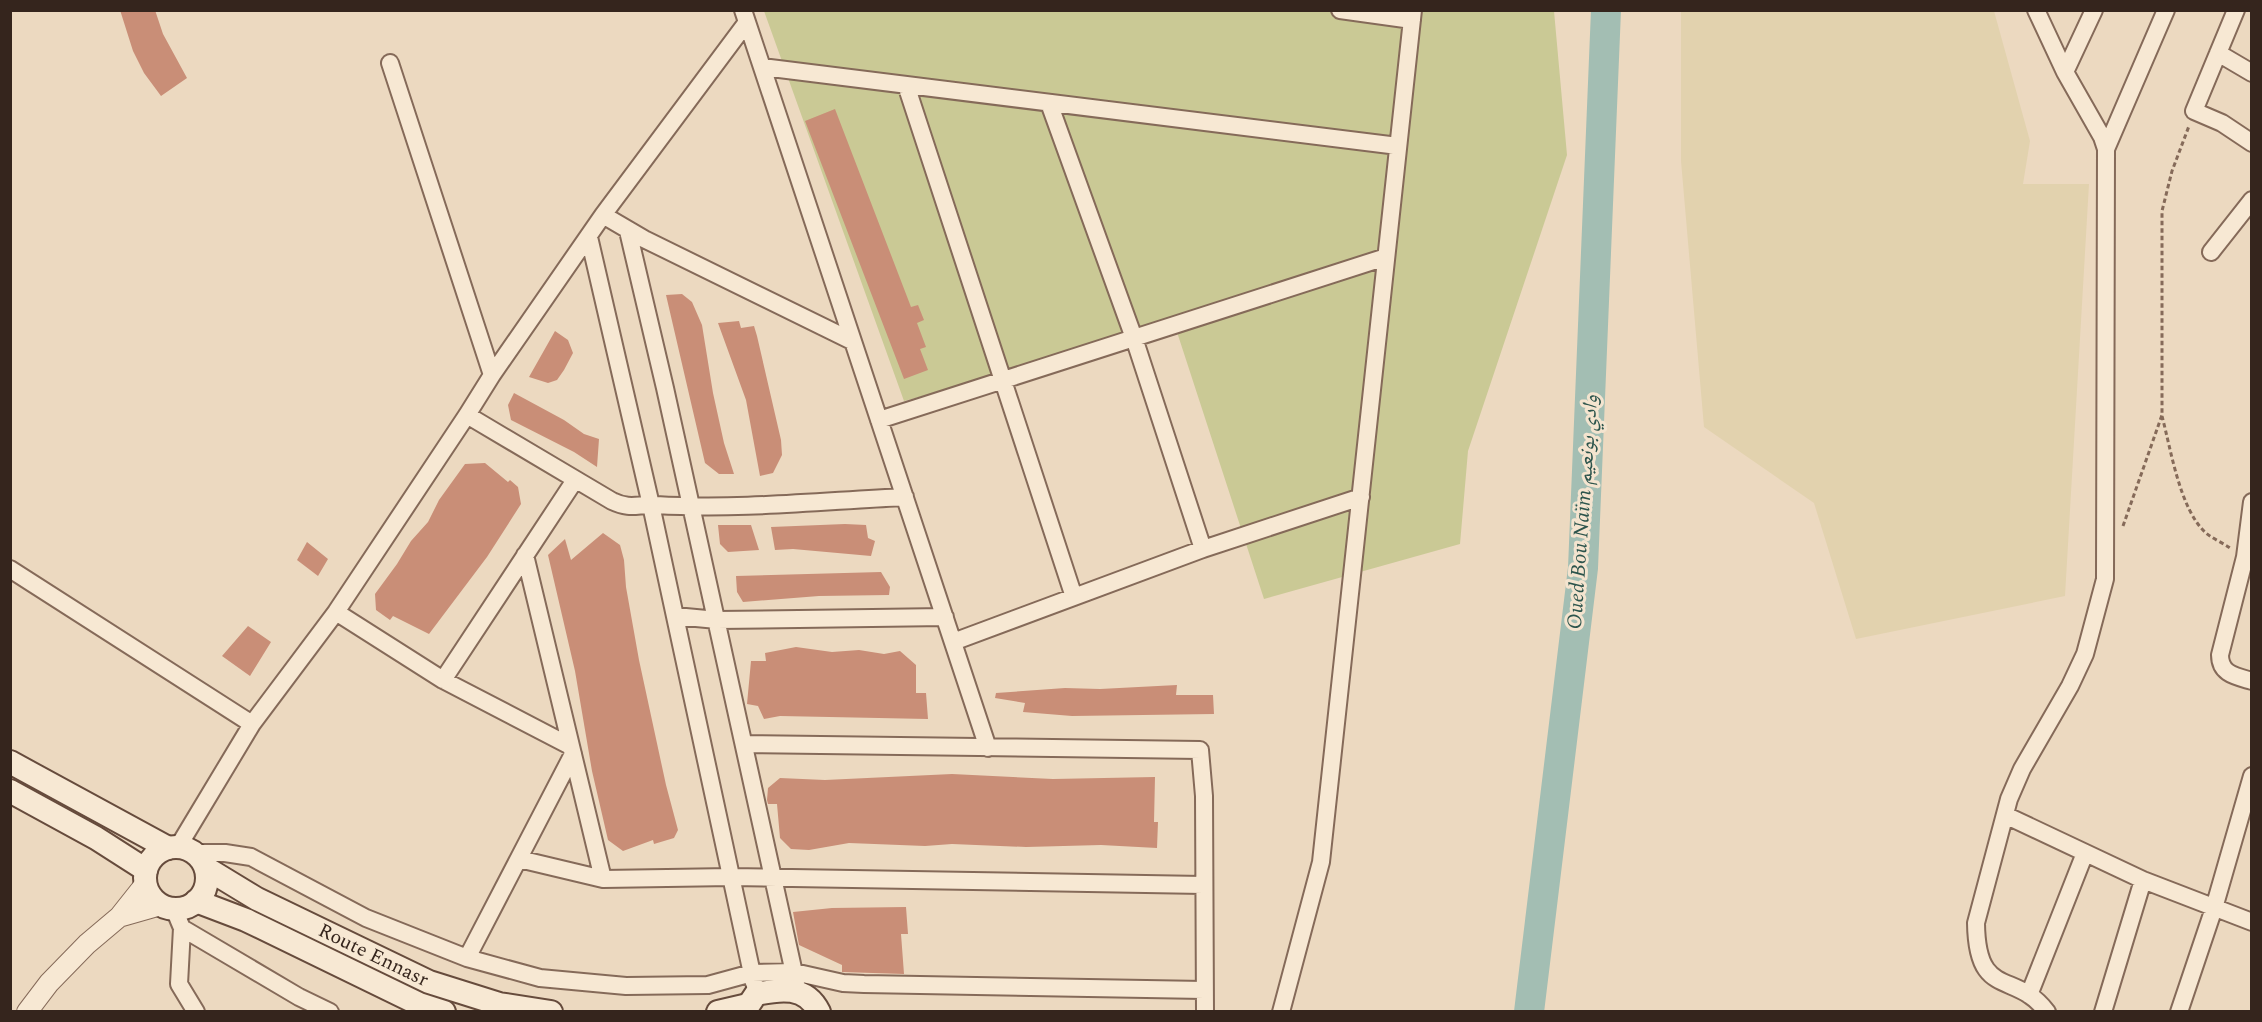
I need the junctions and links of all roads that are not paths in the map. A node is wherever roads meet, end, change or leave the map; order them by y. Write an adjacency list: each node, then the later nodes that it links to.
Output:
1 (1340, 10): 6 (street)
2 (2036, 10): 11 (street)
3 (2094, 10): 11 (street)
4 (2166, 10): 17 (street)
5 (2236, 10): 8 (street)
6 (1412, 15): 16 (street)
7 (745, 16): 10 (street); 19 (street)
8 (2218, 53): 12 (street); 15 (street)
9 (390, 63): 26 (street)
10 (762, 68): 13 (street); 25 (street)
11 (2065, 72): 17 (street)
12 (2252, 73)
13 (906, 85): 14 (street); 27 (street)
14 (1049, 103): 16 (street); 24 (street)
15 (2252, 142)
16 (1398, 146): 23 (street)
17 (2106, 149): 55 (street)
18 (2252, 200): 22 (street)
19 (603, 215): 20 (street); 21 (street)
20 (628, 231): 25 (street); 35 (street)
21 (589, 237): 26 (street); 34 (street)
22 (2211, 252)
23 (1386, 257): 24 (street); 31 (street)
24 (1134, 338): 27 (street); 36 (street)
25 (852, 341): 29 (street)
26 (492, 375): 28 (street)
27 (1002, 381): 29 (street); 40 (street)
28 (467, 416): 30 (street); 41 (street)
29 (879, 420): 32 (street)
30 (575, 480): 34 (street); 37 (street)
31 (1360, 497): 36 (street); 83 (street)
32 (905, 498): 35 (street); 43 (street)
33 (2252, 502): 38 (street)
34 (651, 505): 35 (street); 42 (street)
35 (692, 507): 44 (street)
36 (1203, 549): 40 (street)
37 (525, 555): 46 (street); 51 (street)
38 (2248, 559): 47 (street)
39 (10, 569): 48 (street)
40 (1074, 597): 45 (street)
41 (336, 612): 46 (street); 48 (street)
42 (675, 616): 44 (street); 60 (street)
43 (945, 617): 44 (street); 45 (street)
44 (717, 620): 49 (street)
45 (953, 642): 50 (street)
46 (443, 680): 51 (street)
47 (2252, 681)
48 (252, 724): 57 (street)
49 (744, 744): 50 (street); 62 (street)
50 (988, 748): 64 (street)
51 (572, 750): 58 (street); 61 (street)
52 (10, 762): 57 (main road, Route Ennasr)
53 (2252, 776): 66 (street)
54 (10, 791): 59 (main road)
55 (2005, 815): 56 (street); 73 (street)
56 (2085, 853): 63 (street); 73 (street)
57 (187, 854): 59 (main road); 65 (main road); 70 (street); 80 (main road, Route Ennasr)
58 (519, 859): 61 (street); 70 (street)
59 (146, 877): 67 (main road); 68 (street)
60 (731, 877): 61 (street); 62 (street); 74 (street)
61 (603, 879)
62 (773, 879): 64 (street); 71 (street)
63 (2142, 880): 66 (street); 85 (street)
64 (1203, 885): 72 (street)
65 (196, 901): 67 (main road); 79 (main road, Route Ennasr)
66 (2214, 908): 69 (street); 86 (street)
67 (172, 914): 68 (street); 77 (street); 78 (street)
68 (119, 917): 76 (street)
69 (2252, 922)
70 (467, 958): 74 (street)
71 (796, 982): 72 (street); 74 (main road); 75 (main road)
72 (1204, 990): 82 (street)
73 (2029, 995): 84 (street)
74 (750, 996): 81 (main road)
75 (823, 1010)
76 (27, 1011)
77 (196, 1011)
78 (330, 1011)
79 (444, 1011)
80 (551, 1011)
81 (718, 1011)
82 (1205, 1011)
83 (1281, 1011)
84 (2047, 1011)
85 (2103, 1011)
86 (2179, 1011)

